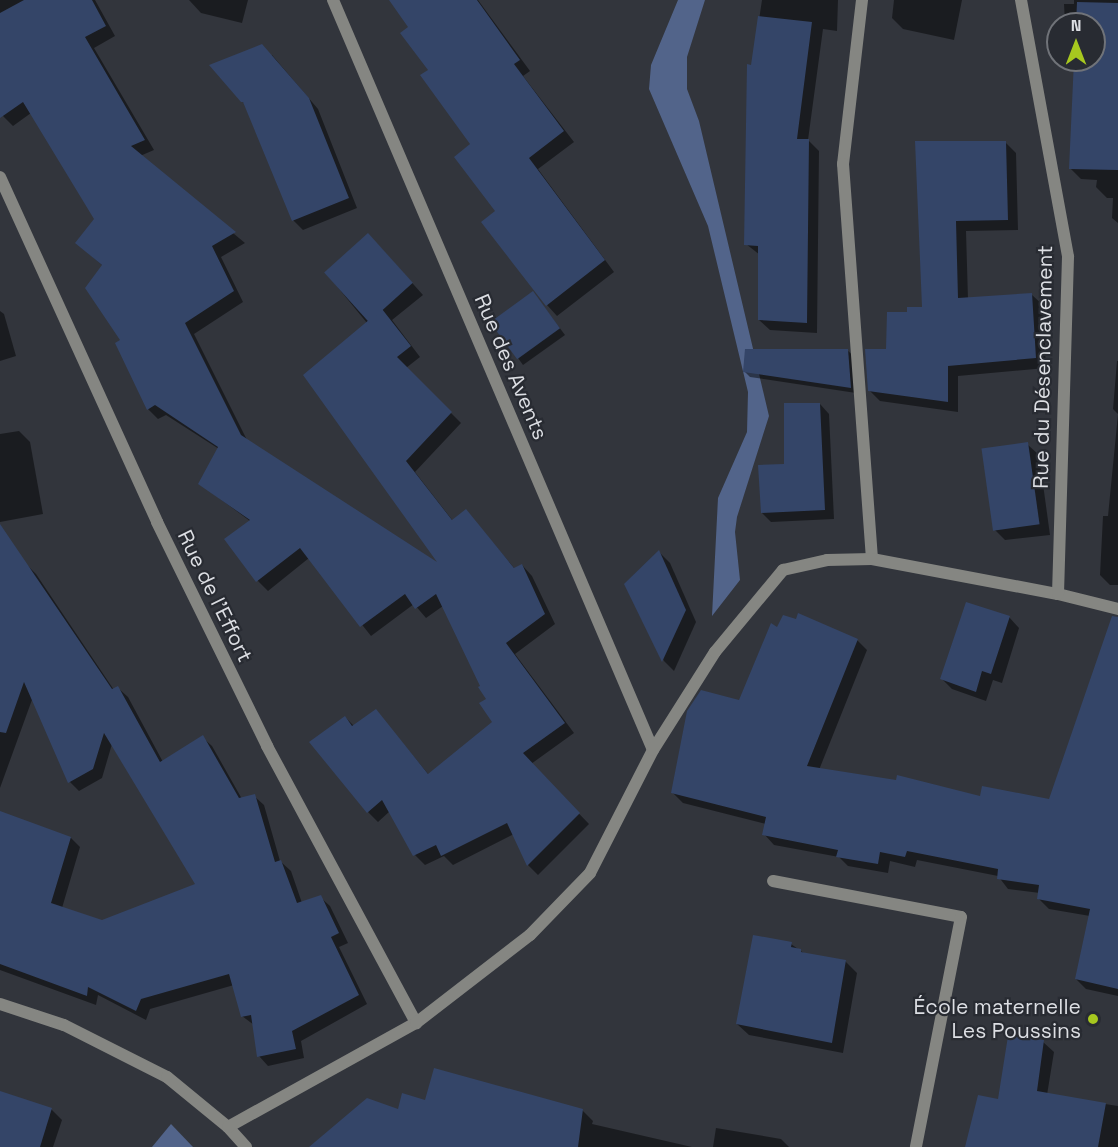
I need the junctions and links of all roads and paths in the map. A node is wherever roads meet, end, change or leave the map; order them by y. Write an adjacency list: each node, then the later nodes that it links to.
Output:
1 (333, 0): 8 (street, Rue des Avents)
2 (862, 0): 5 (street)
3 (1021, 0): 6 (street, Rue du Désenclavement)
4 (0, 177): 11 (street, Rue de l'Effort)
5 (872, 559): 6 (street); 8 (street)
6 (1058, 594): 7 (street)
7 (1118, 609)
8 (653, 750): 11 (street)
9 (773, 881): 14 (street)
10 (0, 1004): 12 (street)
11 (416, 1023): 12 (street)
12 (228, 1127): 13 (street)
13 (246, 1147)
14 (916, 1147)

